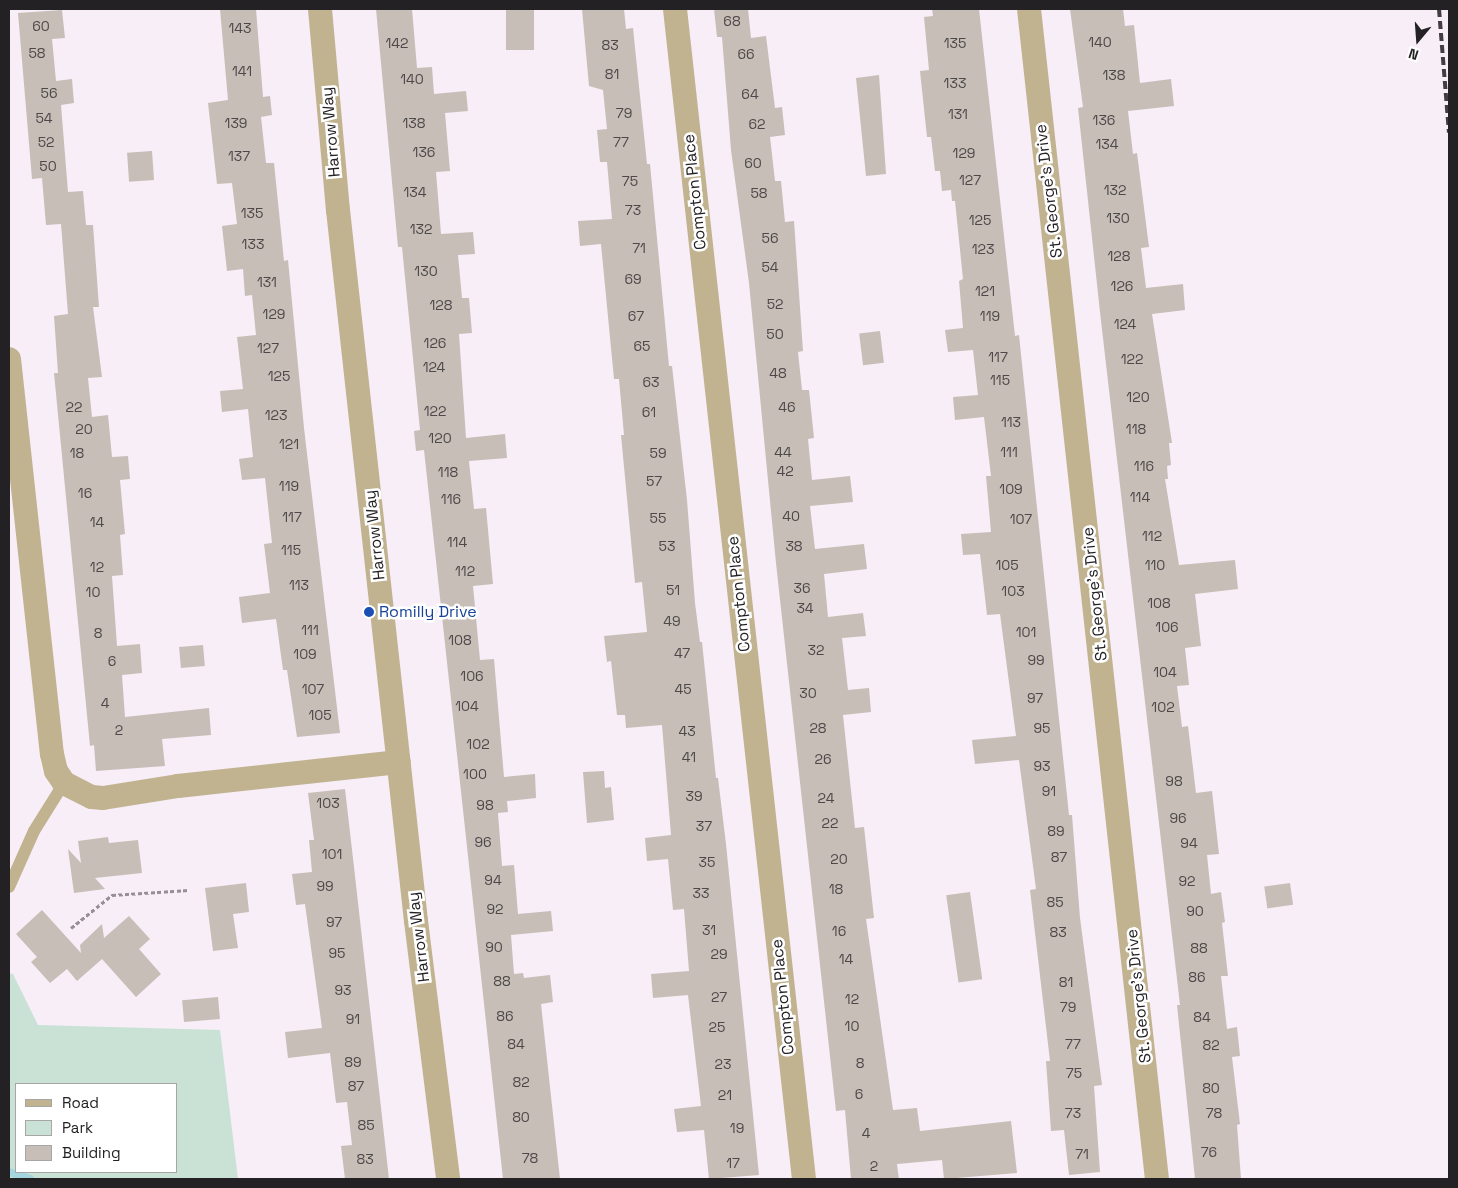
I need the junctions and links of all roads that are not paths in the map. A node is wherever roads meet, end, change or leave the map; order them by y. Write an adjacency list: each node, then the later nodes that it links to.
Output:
1 (320, 9): 5 (street, Harrow Way)
2 (674, 9): 9 (street, Compton Place)
3 (1029, 9): 10 (street, St. George's Drive)
4 (9, 359): 6 (street)
5 (399, 762): 6 (street); 8 (street, Harrow Way)
6 (64, 783): 7 (lane)
7 (9, 887)
8 (448, 1179)
9 (804, 1179)
10 (1157, 1179)

